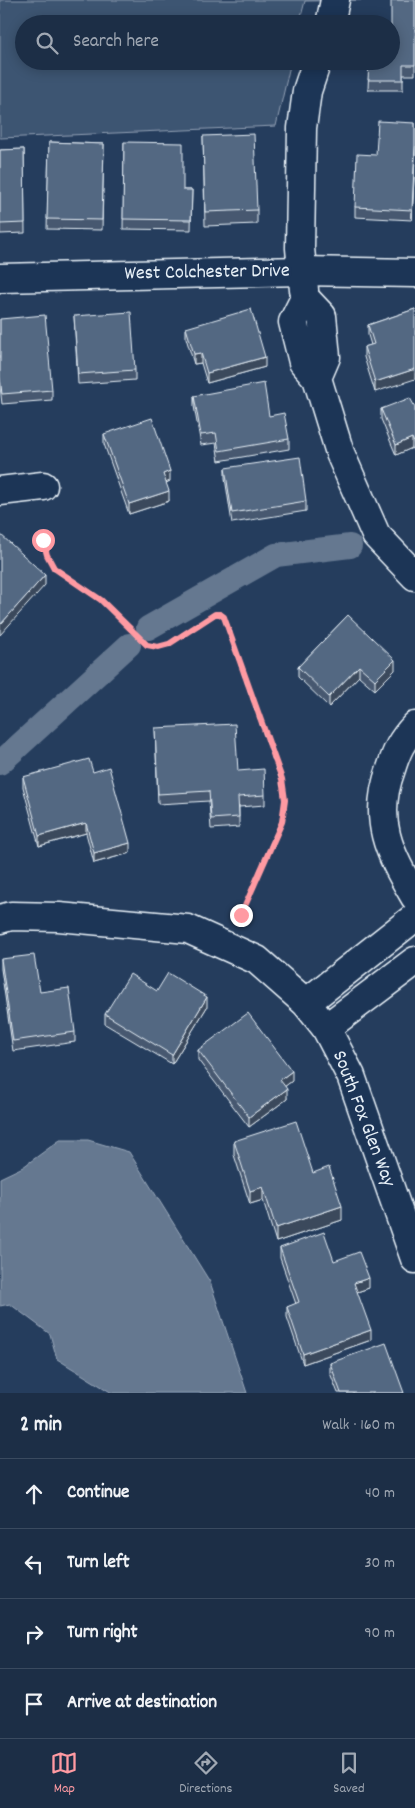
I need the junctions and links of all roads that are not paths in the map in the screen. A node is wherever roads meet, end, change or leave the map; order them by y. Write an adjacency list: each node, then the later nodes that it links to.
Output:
1 (335, 0): 2 (street)
2 (332, 15)
3 (314, 70): 4 (street)
4 (301, 271): 5 (street, West Colchester Drive); 6 (street, West Colchester Drive); 9 (street)
5 (415, 273)
6 (0, 278)
7 (43, 486): 8 (street)
8 (0, 491)
9 (415, 576)
10 (415, 726): 11 (street)
11 (415, 897)
12 (415, 917): 15 (street)
13 (0, 918): 15 (street)
14 (415, 960): 16 (street, South Fox Glen Way)
15 (306, 1003): 16 (street)
16 (326, 1028): 17 (street, South Fox Glen Way)
17 (415, 1259)

